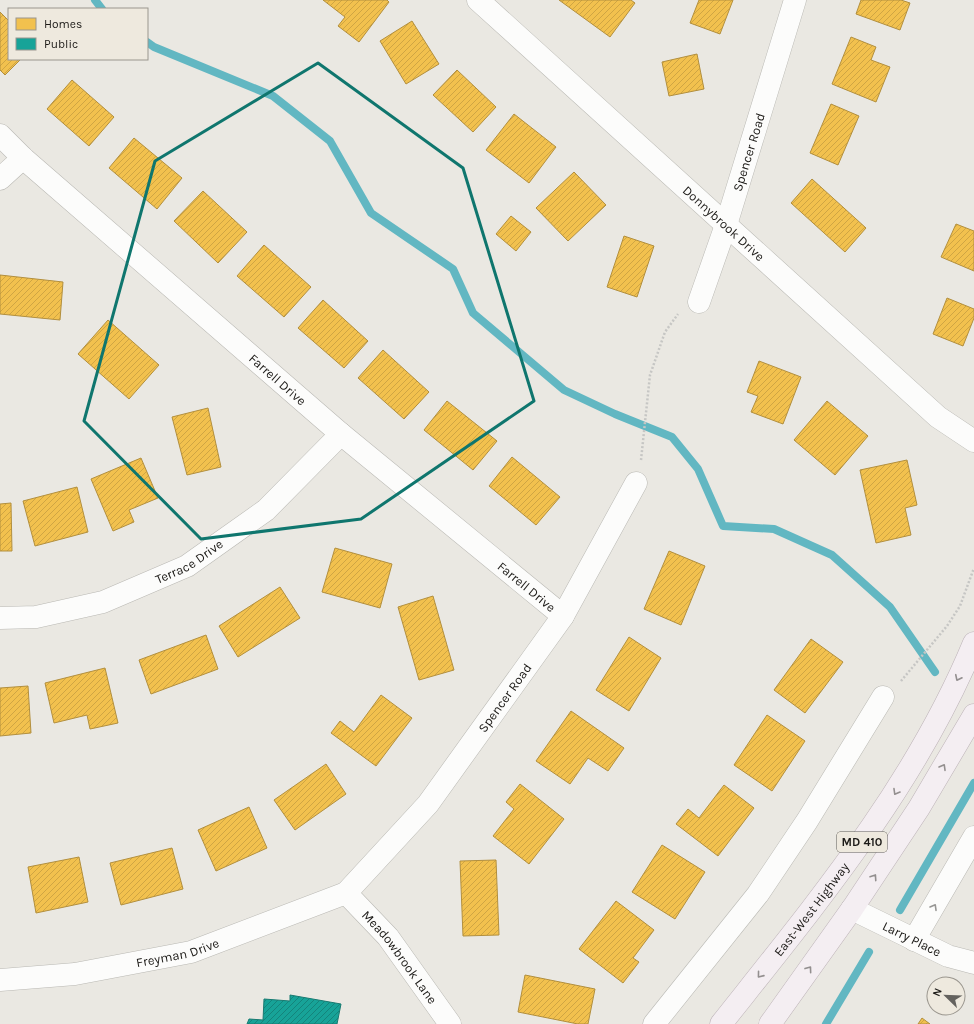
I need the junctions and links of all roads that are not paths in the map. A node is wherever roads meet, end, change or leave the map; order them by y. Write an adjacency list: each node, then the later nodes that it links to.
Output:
1 (478, 0): 6 (street, Donnybrook Drive)
2 (795, 0): 6 (street, Spencer Road)
3 (0, 135): 4 (street, Farrell Drive)
4 (23, 158): 5 (street); 8 (street, Farrell Drive)
5 (0, 179)
6 (726, 225): 7 (street, Spencer Road); 9 (street, Donnybrook Drive)
7 (699, 302)
8 (341, 434): 11 (street, Farrell Drive); 12 (street, Terrace Drive)
9 (974, 441)
10 (636, 482): 11 (street, Spencer Road)
11 (564, 616): 17 (street, Spencer Road)
12 (0, 618)
13 (974, 643): 24 (main road, East-West Highway / MD 410, one-way to 24)
14 (882, 697): 23 (street)
15 (974, 715): 18 (main road, MD 410, one-way to 15)
16 (974, 838): 19 (street, one-way to 16)
17 (346, 893): 21 (street, Freyman Drive); 22 (street, Meadowbrook Lane)
18 (852, 909): 19 (street, Larry Place); 25 (main road, MD 410, one-way to 18)
19 (914, 940): 20 (street, Larry Place)
20 (974, 964)
21 (0, 980)
22 (450, 1024)
23 (654, 1024)
24 (721, 1024)
25 (770, 1024)

